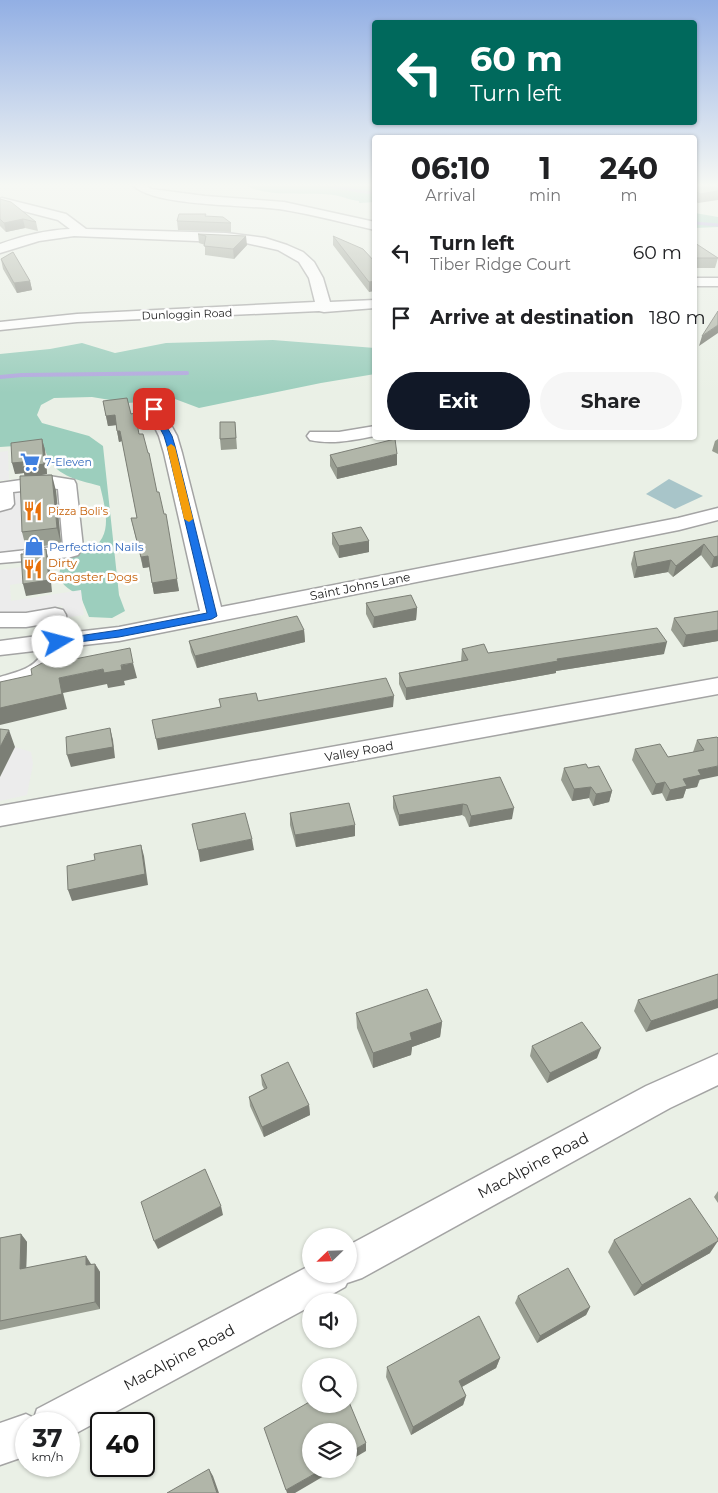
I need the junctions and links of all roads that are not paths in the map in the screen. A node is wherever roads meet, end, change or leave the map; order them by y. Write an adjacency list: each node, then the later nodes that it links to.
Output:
1 (294, 254): 5 (street)
2 (697, 282): 3 (street)
3 (718, 282)
4 (372, 304): 5 (street, Dunloggin Road)
5 (324, 308): 6 (street, Dunloggin Road)
6 (0, 326)
7 (154, 409): 13 (street)
8 (372, 432): 9 (street)
9 (316, 436)
10 (0, 505): 12 (street)
11 (718, 514): 13 (street, Saint Johns Lane)
12 (4, 558)
13 (212, 616): 15 (street, Saint Johns Lane)
14 (0, 620): 15 (street)
15 (58, 642): 16 (street, Saint Johns Lane); 17 (street)
16 (0, 648)
17 (0, 685)
18 (718, 686): 19 (street, Valley Road)
19 (0, 816)
20 (718, 1069): 21 (street, MacAlpine Road)
21 (358, 1260)
22 (315, 1283): 23 (street, MacAlpine Road)
23 (74, 1412)
24 (15, 1438): 25 (street)
25 (0, 1444)

